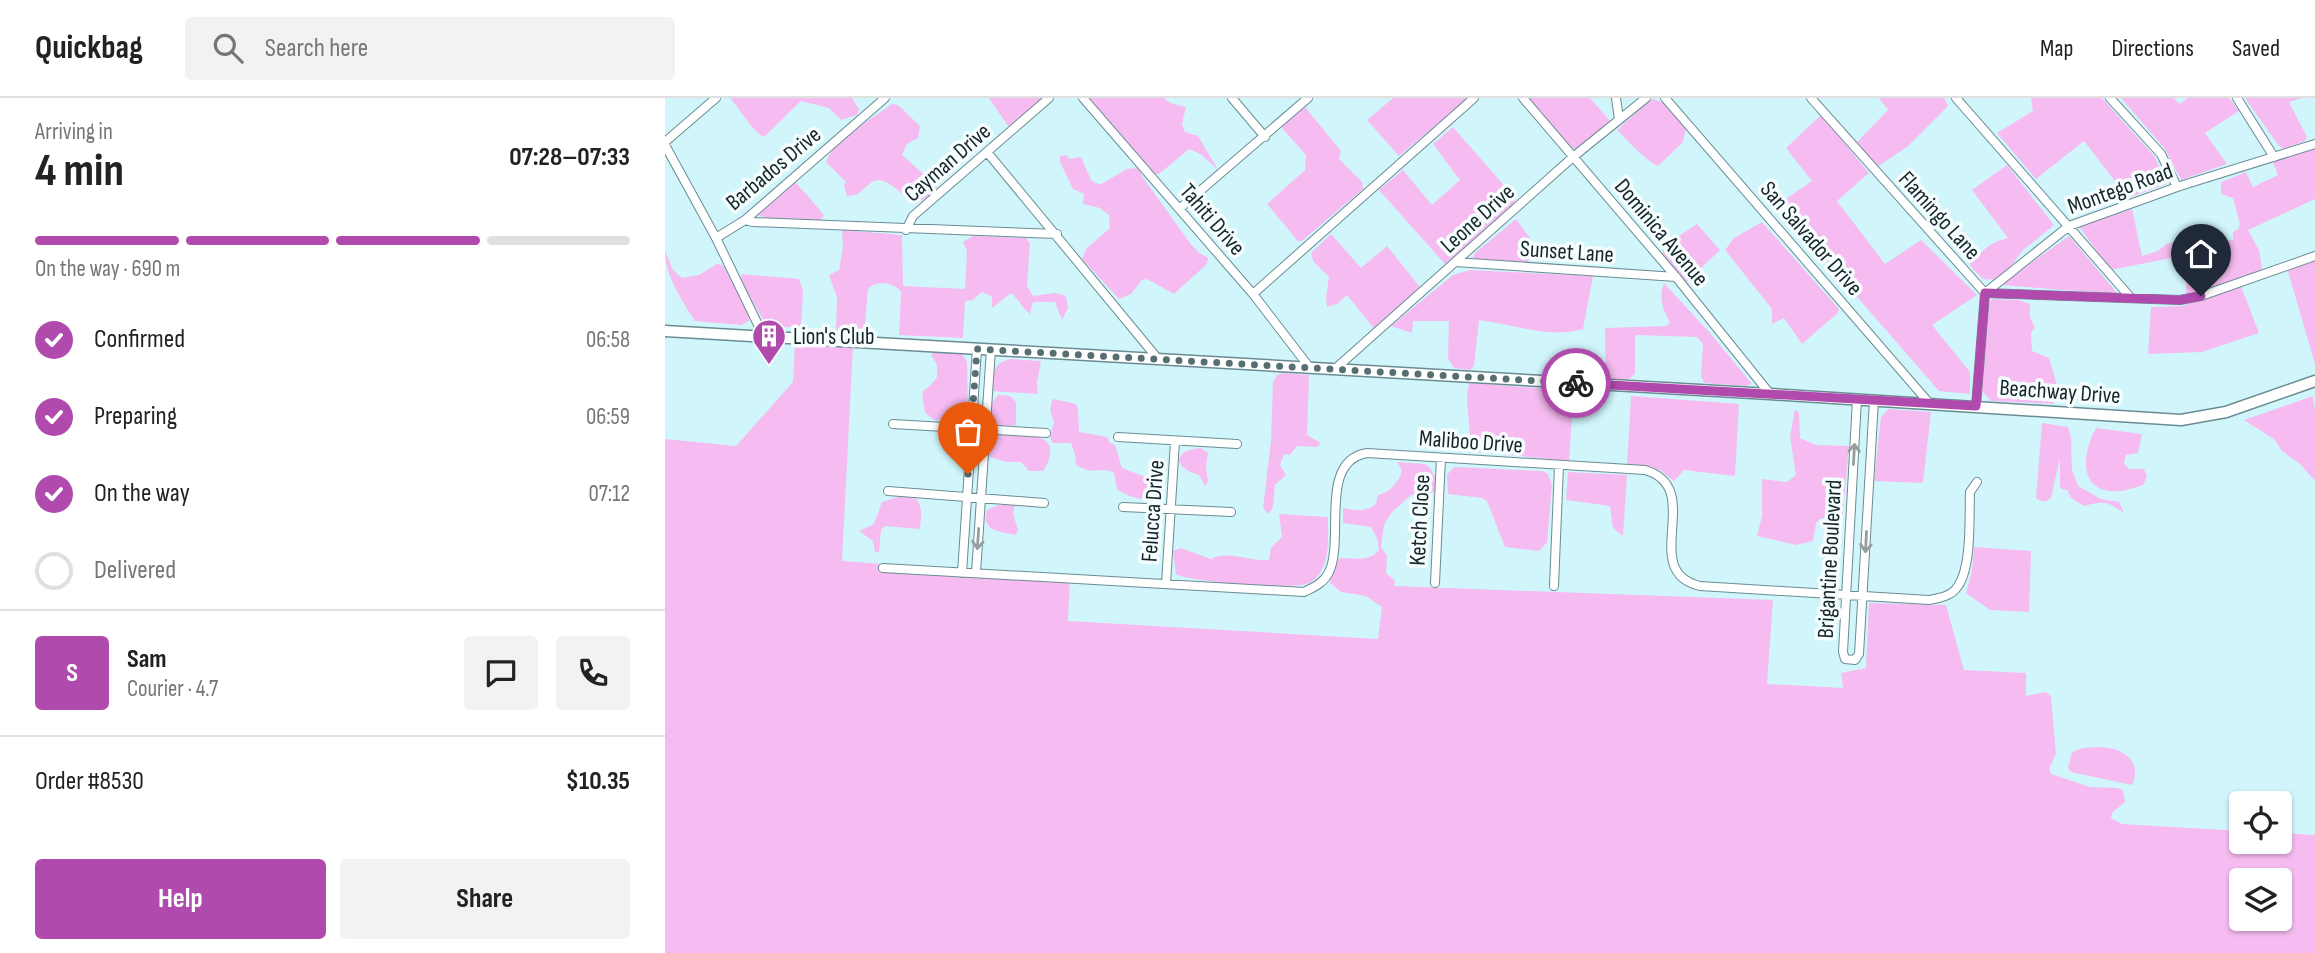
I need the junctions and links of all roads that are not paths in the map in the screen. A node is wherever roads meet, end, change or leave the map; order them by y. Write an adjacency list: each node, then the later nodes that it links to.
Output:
1 (716, 98): 18 (street)
2 (885, 98): 25 (street, Barbados Drive)
3 (1049, 98): 20 (street, Cayman Drive)
4 (1083, 98): 24 (street, Tahiti Drive)
5 (1232, 98): 17 (street)
6 (1308, 98): 17 (street)
7 (1474, 98): 34 (street)
8 (1523, 98): 21 (street, Dominica Avenue)
9 (1616, 98): 16 (street)
10 (1646, 98): 16 (street, Leone Drive)
11 (1665, 98): 47 (street, San Salvador Drive)
12 (1811, 98): 33 (street, Flamingo Lane)
13 (1957, 98): 26 (street)
14 (2110, 98): 23 (street)
15 (2237, 98): 22 (street)
16 (1619, 119): 21 (street, Leone Drive)
17 (1265, 137): 24 (street)
18 (665, 144): 29 (street)
19 (2315, 144): 22 (street, Montego Road)
20 (987, 152): 27 (street, Cayman Drive); 28 (street)
21 (1573, 157): 31 (street, Leone Drive); 32 (street, Dominica Avenue)
22 (2274, 157): 23 (street, Montego Road)
23 (2177, 187): 26 (street, Montego Road)
24 (1179, 209): 34 (street, Tahiti Drive)
25 (745, 219): 27 (street, Cayman Drive); 29 (street, Barbados Drive)
26 (2069, 226): 33 (street, Montego Road); 35 (street)
27 (905, 230): 28 (street, Cayman Drive)
28 (1057, 234): 40 (street)
29 (716, 238): 37 (street)
30 (2315, 256): 35 (street, Flamingo Lane)
31 (1456, 262): 32 (street, Sunset Lane); 42 (street, Leone Drive)
32 (1676, 277): 44 (street, Dominica Avenue)
33 (1985, 293): 35 (street, Flamingo Lane); 48 (street)
34 (1253, 294): 41 (street, Tahiti Drive)
35 (2131, 298)
36 (665, 331): 37 (street, Beachway Drive)
37 (763, 335): 38 (street, Beachway Drive)
38 (977, 349): 39 (street, Beachway Drive); 50 (street)
39 (991, 349): 40 (street, Beachway Drive); 51 (street)
40 (1158, 359): 41 (street, Beachway Drive)
41 (1310, 368): 42 (street, Beachway Drive)
42 (1335, 369): 44 (street, Beachway Drive)
43 (2315, 381): 48 (street, Beachway Drive)
44 (1770, 394): 45 (street, Beachway Drive)
45 (1857, 399): 46 (street, Beachway Drive); 72 (street, Brigantine Boulevard, one-way to 45)
46 (1874, 400): 47 (street, Beachway Drive); 73 (street, Brigantine Boulevard, one-way to 73)
47 (1930, 404): 48 (street, Beachway Drive)
48 (1976, 406)
49 (893, 424): 50 (street)
50 (971, 429): 51 (street); 60 (street)
51 (985, 429): 52 (street); 61 (street)
52 (1046, 433)
53 (1118, 437): 54 (street)
54 (1175, 441): 55 (street); 64 (street, Felucca Drive)
55 (1237, 444)
56 (1441, 458): 57 (street, Maliboo Drive); 69 (street, Ketch Close); 70 (street, Maliboo Drive)
57 (1559, 466): 71 (street); 72 (street, Maliboo Drive)
58 (1977, 482): 73 (street, Maliboo Drive)
59 (888, 491): 60 (street)
60 (967, 497): 61 (street); 67 (street)
61 (981, 498): 62 (street); 68 (street, one-way to 68)
62 (1044, 503)
63 (1123, 508): 64 (street)
64 (1172, 509): 65 (street); 70 (street, Felucca Drive)
65 (1231, 512)
66 (883, 568): 67 (street, Maliboo Drive)
67 (962, 573): 68 (street, Maliboo Drive)
68 (976, 573): 70 (street, Maliboo Drive)
69 (1435, 583)
70 (1166, 584)
71 (1554, 586)
72 (1847, 595): 73 (street, Maliboo Drive); 73 (street, Brigantine Boulevard)
73 (1863, 596)

